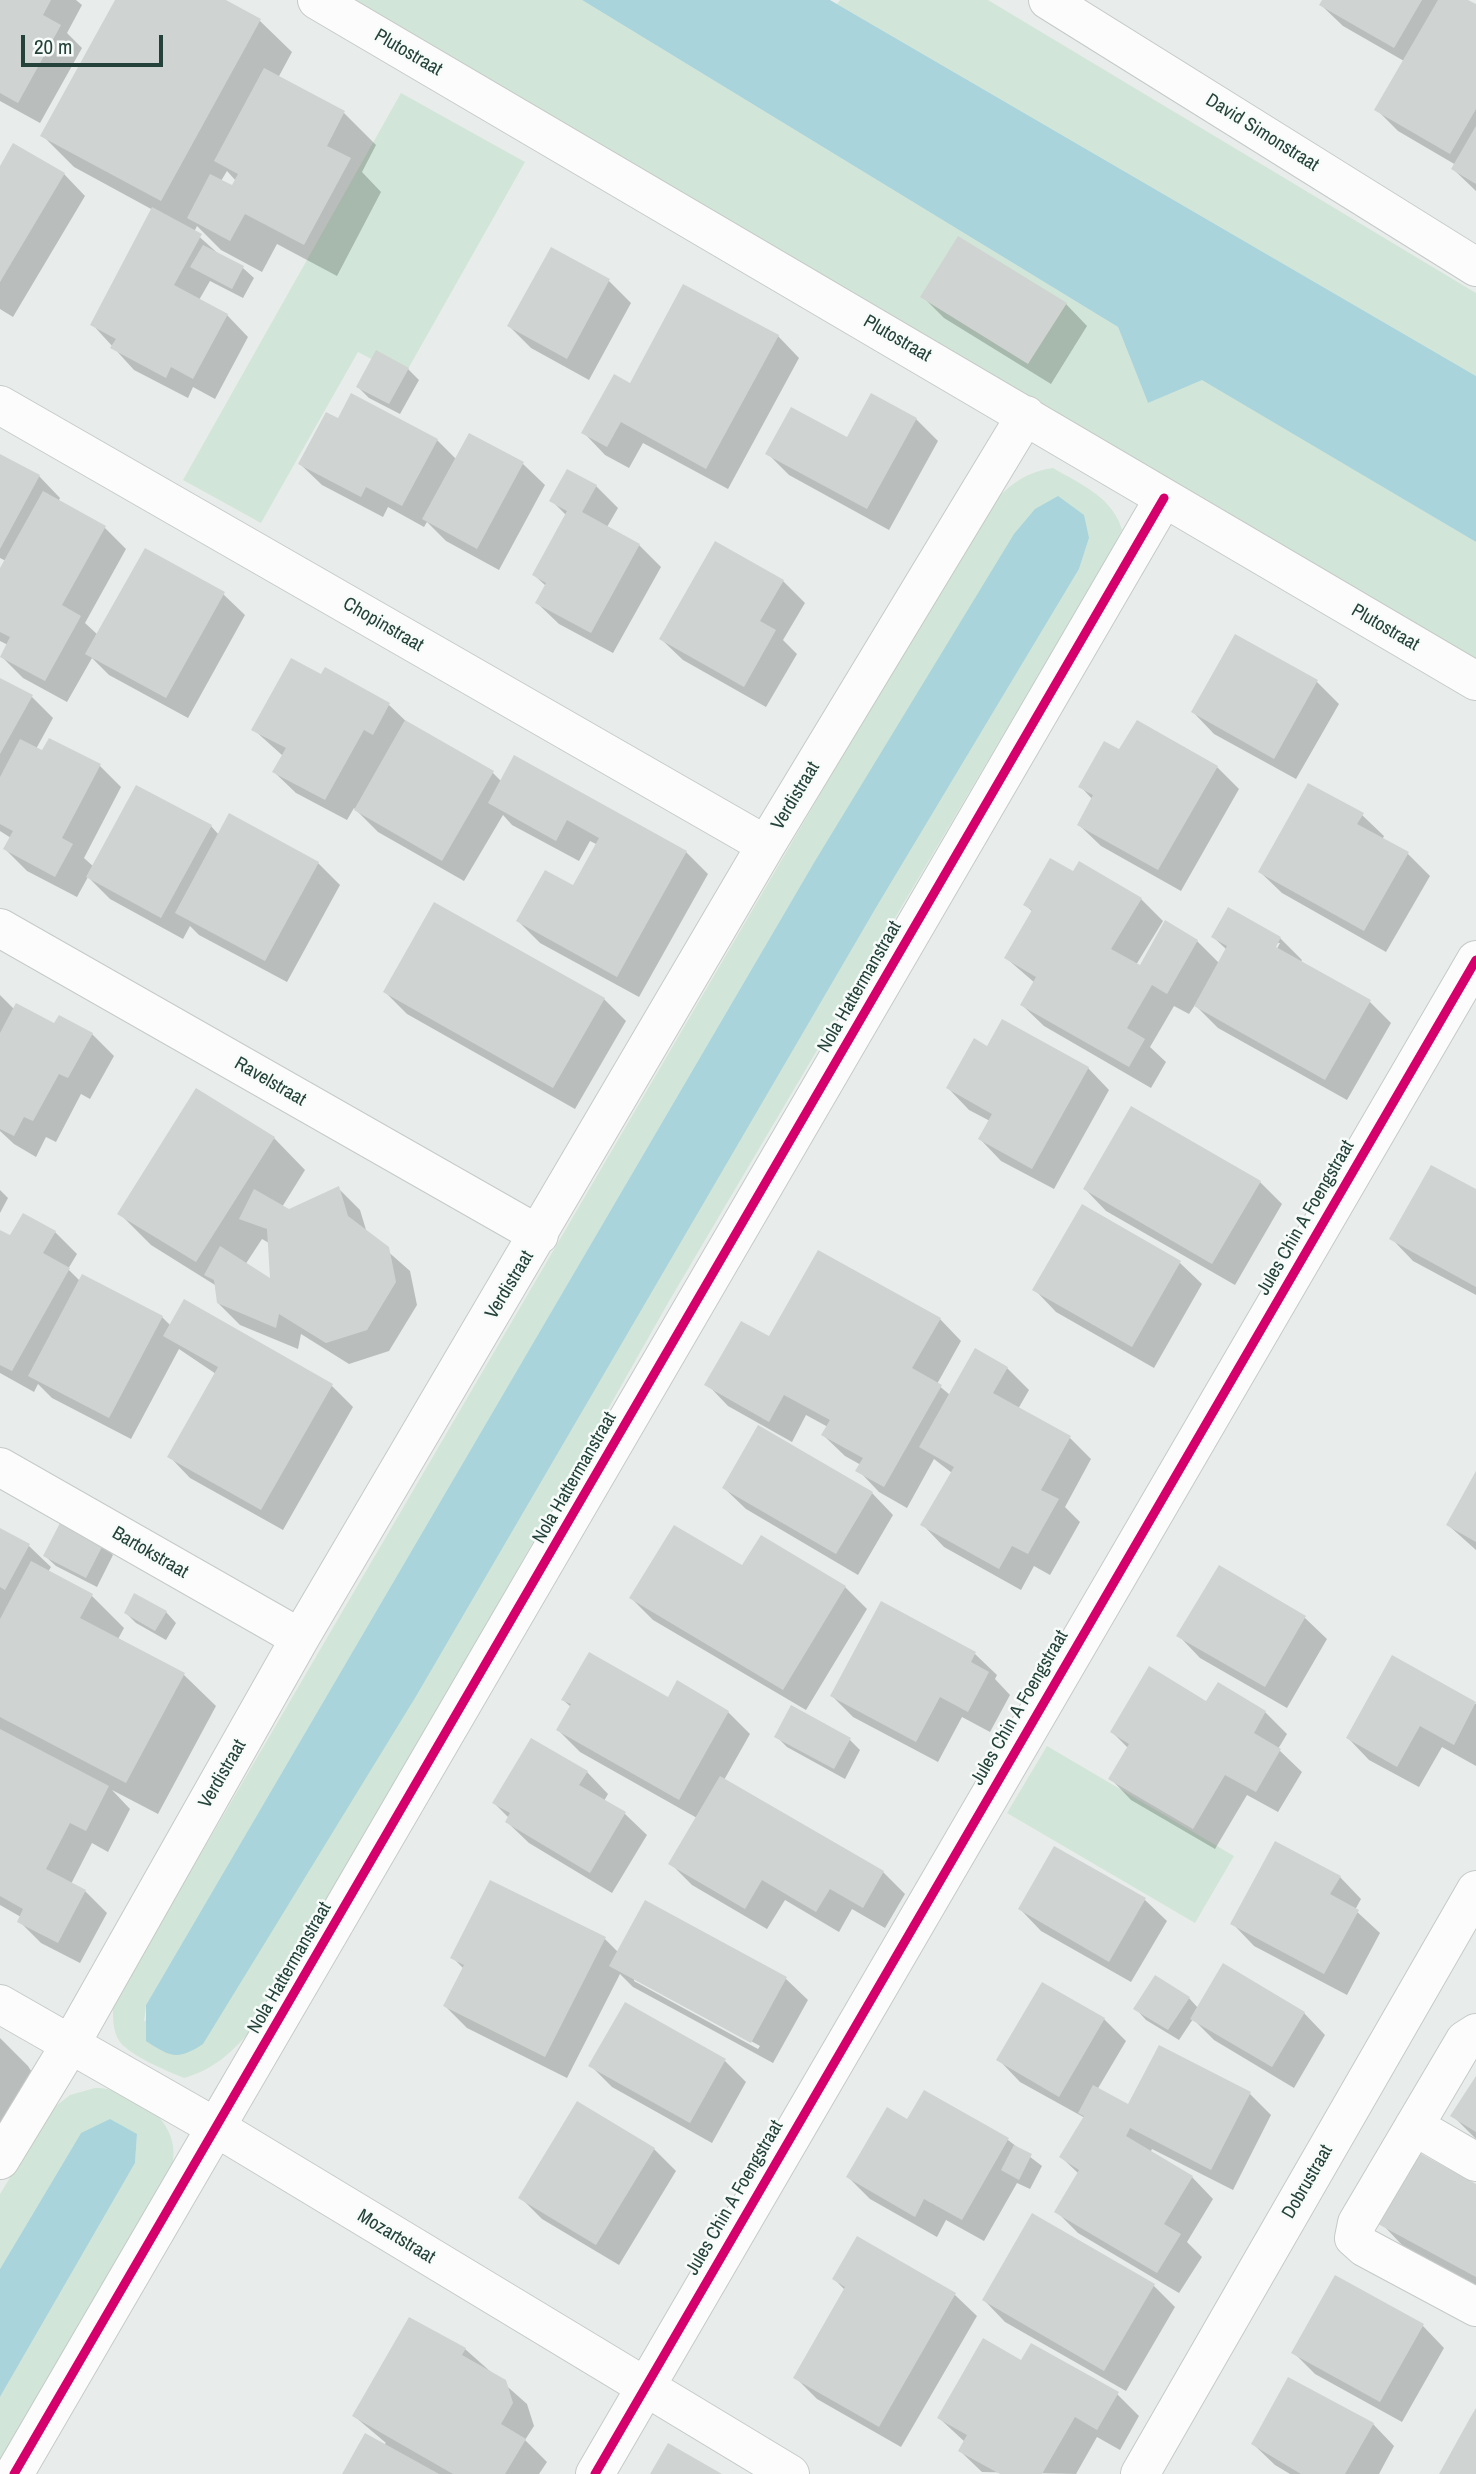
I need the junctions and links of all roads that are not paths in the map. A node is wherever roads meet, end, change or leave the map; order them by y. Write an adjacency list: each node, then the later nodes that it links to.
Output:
1 (317, 0): 5 (street, Plutostraat)
2 (1048, 0): 3 (street, David Simonstraat)
3 (1476, 267)
4 (0, 405): 8 (street, Chopinstraat)
5 (1026, 415): 6 (street, Plutostraat); 8 (street, Verdistraat)
6 (1164, 498): 7 (street, Plutostraat); 19 (street, Nola Hattermanstraat)
7 (1476, 681)
8 (766, 845): 11 (street, Verdistraat)
9 (0, 928): 11 (street, Ravelstraat)
10 (1476, 960): 23 (street, Jules Chin A Foengstraat)
11 (539, 1236): 13 (street, Verdistraat)
12 (0, 1467): 13 (street, Bartokstraat)
13 (300, 1638): 17 (street, Verdistraat)
14 (1476, 1891): 27 (street, Dobrustraat)
15 (0, 2004): 17 (street, Mozartstraat)
16 (1476, 2033): 18 (street)
17 (69, 2045): 19 (street, Mozartstraat); 20 (street, Verdistraat)
18 (1414, 2126): 21 (street); 22 (street)
19 (218, 2128): 23 (street, Mozartstraat); 24 (street, Nola Hattermanstraat)
20 (0, 2160)
21 (1476, 2162)
22 (1476, 2307)
23 (645, 2389): 25 (street, Jules Chin A Foengstraat); 26 (street, Mozartstraat)
24 (14, 2474)
25 (595, 2474)
26 (790, 2474)
27 (1140, 2474)

